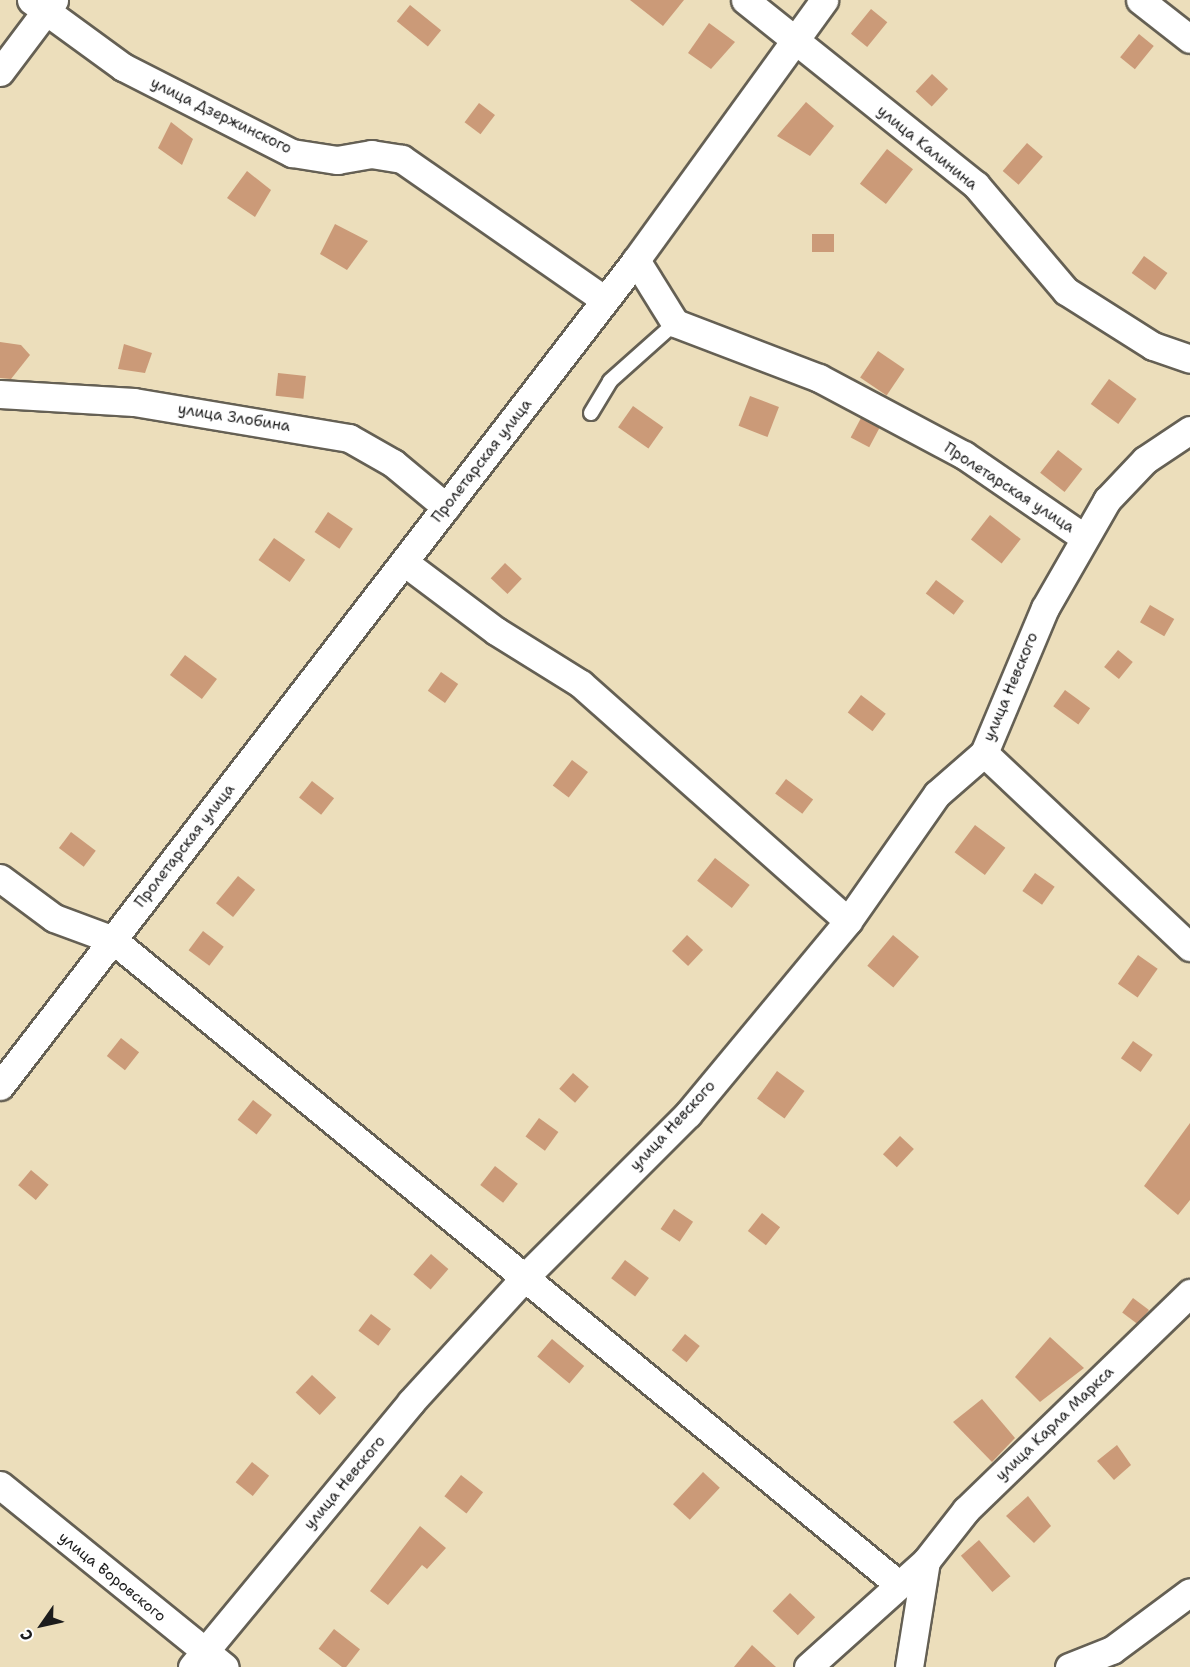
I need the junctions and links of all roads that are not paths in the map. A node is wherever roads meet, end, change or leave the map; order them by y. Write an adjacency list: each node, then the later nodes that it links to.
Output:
1 (745, 0): 5 (street, улица Калинина)
2 (824, 0): 5 (street, Пролетарская улица)
3 (1140, 0): 6 (street)
4 (44, 3): 7 (street); 9 (street, улица Дзержинского)
5 (791, 39): 8 (street, Пролетарская улица); 11 (street, улица Калинина)
6 (1190, 39)
7 (0, 72)
8 (636, 260): 9 (street, Пролетарская улица); 10 (street)
9 (605, 300): 15 (street, Пролетарская улица)
10 (675, 323): 13 (lane); 16 (street, Пролетарская улица)
11 (1190, 359)
12 (0, 394): 15 (street, улица Злобина)
13 (591, 413)
14 (1190, 430): 16 (street, улица Невского)
15 (446, 507): 17 (street, Пролетарская улица)
16 (1082, 536): 18 (street, улица Невского)
17 (404, 562): 20 (street); 21 (street, Пролетарская улица)
18 (984, 753): 20 (street, улица Невского); 22 (street)
19 (0, 878): 21 (street)
20 (848, 921): 24 (street, улица Невского)
21 (112, 940): 23 (street, Пролетарская улица); 24 (street)
22 (1190, 947)
23 (0, 1086)
24 (526, 1276): 28 (street); 30 (street, улица Невского)
25 (1190, 1293): 27 (street, улица Карла Маркса)
26 (0, 1485): 30 (street, улица Воровского)
27 (926, 1561): 28 (street, улица Карла Маркса); 33 (street, улица Карла Маркса)
28 (898, 1584): 32 (street, улица Карла Маркса)
29 (1190, 1593): 34 (street)
30 (198, 1659): 31 (street, улица Воровского)
31 (225, 1667)
32 (808, 1667)
33 (909, 1667)
34 (1069, 1667)

